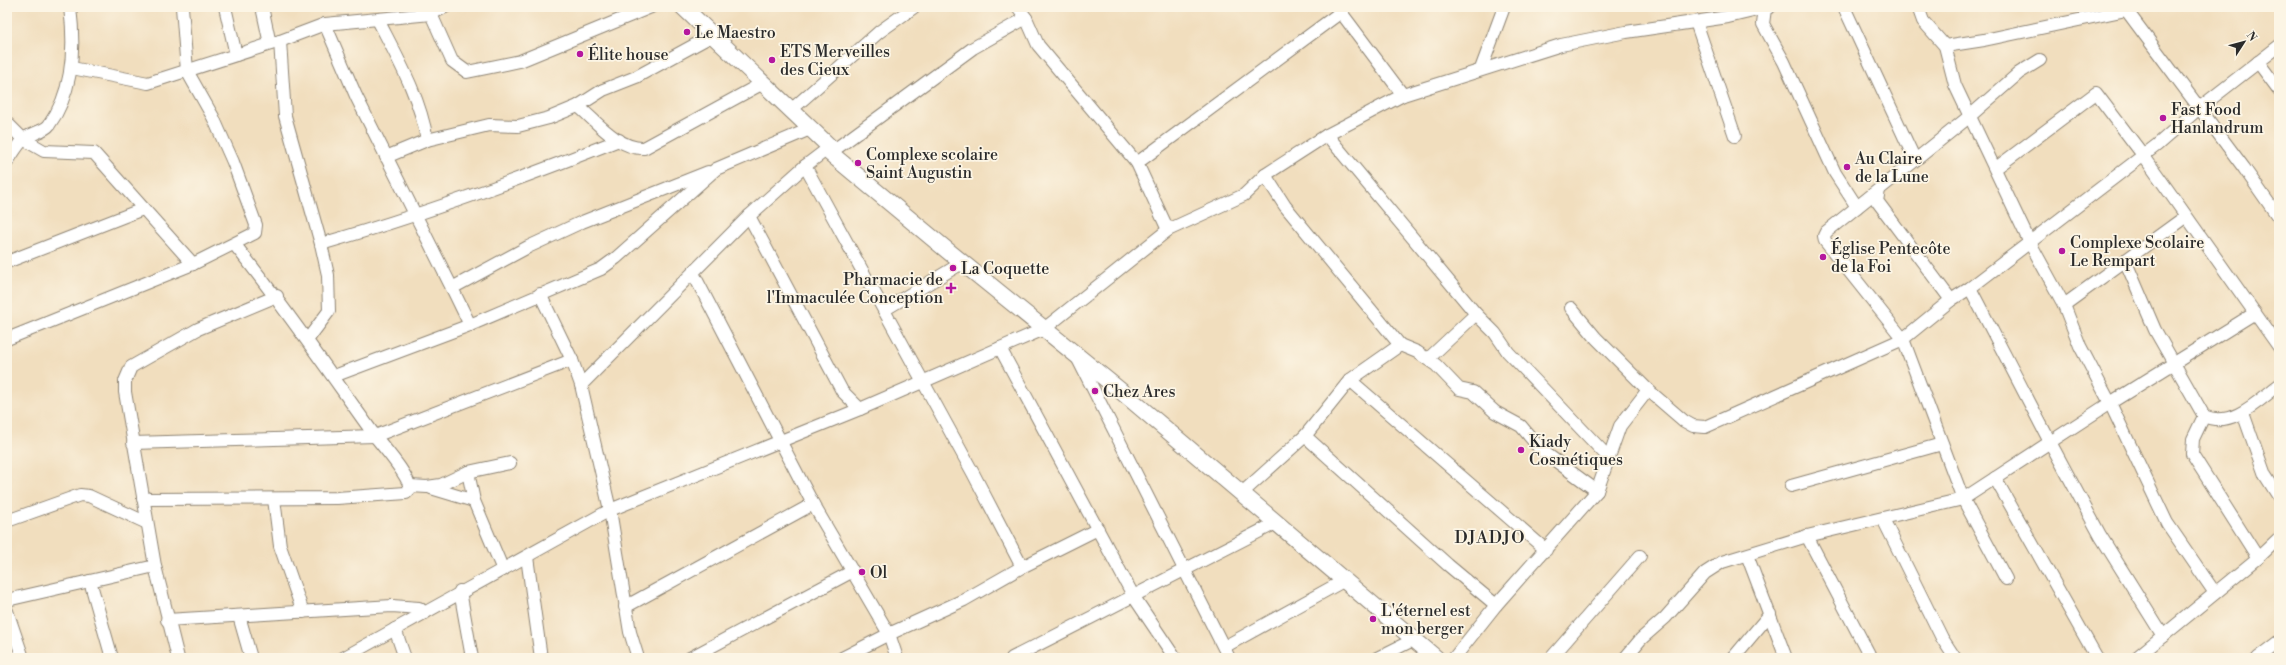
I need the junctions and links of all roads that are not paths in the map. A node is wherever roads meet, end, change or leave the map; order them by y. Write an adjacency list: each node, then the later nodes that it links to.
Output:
1 (70, 7): 29 (street)
2 (182, 7): 31 (street)
3 (225, 7): 26 (street)
4 (262, 7): 23 (street)
5 (445, 7): 17 (street)
6 (651, 7): 17 (street)
7 (683, 7): 22 (main road)
8 (914, 7): 37 (street)
9 (1018, 7): 18 (street)
10 (1504, 7): 30 (street)
11 (1844, 7): 49 (street)
12 (1918, 7): 24 (street)
13 (1767, 8): 16 (street); 57 (street)
14 (2127, 8): 24 (street); 36 (street)
15 (1339, 10): 34 (street); 51 (street)
16 (1727, 12): 20 (street)
17 (431, 14): 19 (street)
18 (1026, 18): 46 (street); 51 (street)
19 (378, 20): 21 (street); 44 (street)
20 (1696, 22): 30 (street); 42 (street)
21 (325, 24): 23 (street); 48 (street)
22 (714, 35): 32 (main road); 35 (street)
23 (275, 42): 26 (street); 65 (street)
24 (1945, 46): 38 (street)
25 (2279, 46): 28 (street)
26 (236, 55): 31 (street)
27 (2040, 60): 38 (street)
28 (2258, 62): 33 (street); 36 (street)
29 (72, 68): 31 (street); 43 (street)
30 (1481, 69): 34 (street)
31 (188, 71): 66 (street)
32 (763, 83): 37 (main road); 45 (street)
33 (2279, 90)
34 (1403, 95): 41 (street)
35 (578, 106): 44 (street); 45 (street)
36 (2198, 109): 47 (street); 62 (street)
37 (790, 111): 40 (main road)
38 (1970, 116): 49 (street); 53 (street)
39 (7, 123): 43 (street)
40 (810, 129): 46 (main road); 54 (street)
41 (1327, 135): 55 (street); 81 (street)
42 (1735, 136)
43 (23, 139): 50 (street); 58 (street)
44 (427, 140): 48 (street)
45 (619, 140): 59 (street)
46 (830, 150): 52 (street); 69 (main road)
47 (2142, 155): 53 (street); 61 (street); 64 (street)
48 (386, 157): 59 (street)
49 (1915, 160): 56 (street)
50 (7, 162)
51 (1137, 163): 63 (street)
52 (805, 166): 60 (street); 79 (street)
53 (1996, 168): 64 (street)
54 (716, 169): 72 (street); 74 (street)
55 (1265, 175): 63 (street); 87 (street)
56 (1879, 190): 57 (street); 76 (street)
57 (1857, 207): 86 (street)
58 (143, 209): 68 (street); 70 (street)
59 (416, 215): 65 (street); 72 (street)
60 (749, 216): 71 (street); 101 (street)
61 (2185, 216): 67 (street); 80 (street)
62 (2279, 218)
63 (1168, 230): 83 (street)
64 (2030, 241): 73 (street); 77 (street)
65 (322, 244): 85 (street)
66 (235, 245): 70 (street); 75 (street)
67 (2125, 260): 77 (street); 93 (street)
68 (7, 262)
69 (962, 263): 79 (street); 83 (main road)
70 (193, 264): 84 (street)
71 (692, 273): 97 (street); 106 (street)
72 (452, 288): 82 (street)
73 (1970, 288): 76 (street); 107 (street)
74 (540, 294): 82 (street); 91 (street)
75 (277, 296): 85 (street); 108 (street)
76 (1951, 300): 86 (street)
77 (2064, 305): 100 (street)
78 (1571, 308): 99 (street)
79 (884, 310): 96 (street)
80 (2255, 313): 88 (street); 93 (street)
81 (1476, 314): 92 (street); 110 (street)
82 (470, 325): 94 (street)
83 (1044, 328): 89 (street); 90 (main road)
84 (7, 339)
85 (308, 339): 94 (street)
86 (1903, 339): 99 (street); 109 (street)
87 (1400, 345): 92 (street); 95 (street)
88 (2279, 347)
89 (1000, 348): 96 (street); 130 (street)
90 (1075, 352): 118 (main road); 141 (street)
91 (572, 360): 97 (street); 104 (street)
92 (1428, 360): 117 (street)
93 (2174, 364): 100 (street); 103 (street)
94 (334, 376): 104 (street)
95 (1350, 380): 105 (street); 133 (street)
96 (922, 381): 101 (street); 139 (street)
97 (582, 385): 125 (street)
98 (2279, 385): 102 (street)
99 (1648, 390): 110 (street)
100 (2110, 403): 107 (street); 147 (street)
101 (860, 409): 106 (street)
102 (2243, 413): 103 (street); 119 (street)
103 (2204, 416): 137 (street)
104 (375, 436): 108 (street); 114 (street)
105 (1305, 436): 118 (street); 150 (street)
106 (781, 440): 124 (street); 125 (street)
107 (2050, 442): 113 (street); 160 (street)
108 (133, 443): 121 (street)
109 (1942, 444): 115 (street); 120 (street)
110 (1610, 458): 117 (street)
111 (510, 463): 112 (street)
112 (468, 472): 116 (street); 123 (street)
113 (1995, 478): 120 (street); 188 (street)
114 (410, 486): 116 (street); 122 (street)
115 (1791, 486)
116 (427, 487): 123 (street)
117 (1597, 491): 133 (street)
118 (1242, 493): 128 (main road)
119 (2279, 497)
120 (1963, 498): 126 (street); 144 (street)
121 (143, 499): 122 (street); 129 (street)
122 (274, 499): 153 (street)
123 (474, 501): 140 (street)
124 (813, 504): 142 (street); 151 (street)
125 (610, 510): 136 (street); 151 (street)
126 (1883, 519): 131 (street); 187 (street)
127 (7, 521): 129 (street)
128 (1276, 522): 141 (street); 143 (main road)
129 (147, 523): 138 (street)
130 (1098, 529): 139 (street); 148 (street)
131 (1807, 536): 134 (street); 186 (street)
132 (2279, 538): 137 (street)
133 (1546, 550): 150 (street)
134 (1747, 554): 155 (street); 183 (street)
135 (1640, 556): 182 (street)
136 (527, 557): 140 (street); 172 (street)
137 (2258, 558): 147 (street)
138 (155, 566): 145 (street); 157 (street)
139 (1022, 567): 159 (street)
140 (503, 570): 146 (street)
141 (1183, 570): 148 (street); 163 (street)
142 (853, 571): 159 (street); 174 (street)
143 (1344, 580): 161 (main road); 163 (street)
144 (2006, 580)
145 (90, 581): 149 (street); 166 (street)
146 (460, 592): 154 (street); 171 (street)
147 (2215, 593): 160 (street)
148 (1134, 597): 164 (street); 177 (street)
149 (7, 600)
150 (1496, 605): 181 (street)
151 (625, 607): 173 (street)
152 (7, 611): 165 (street)
153 (303, 612): 154 (street); 156 (street)
154 (425, 612): 158 (street)
155 (1770, 614): 184 (street); 185 (street)
156 (239, 616): 157 (street); 168 (street)
157 (167, 620): 167 (street)
158 (395, 629): 169 (street); 170 (street)
159 (889, 634): 175 (street); 176 (street)
160 (2162, 636): 189 (street)
161 (1413, 640): 179 (street); 180 (main road)
162 (2279, 642): 190 (street)
163 (1224, 647): 178 (street)
164 (1171, 656)
165 (23, 658)
166 (112, 658)
167 (178, 658)
168 (251, 658)
169 (343, 658)
170 (405, 658)
171 (472, 658)
172 (541, 658)
173 (638, 658)
174 (690, 658)
175 (842, 658)
176 (897, 658)
177 (1012, 658)
178 (1230, 658)
179 (1377, 658)
180 (1436, 658)
181 (1454, 658)
182 (1552, 658)
183 (1625, 658)
184 (1733, 658)
185 (1786, 658)
186 (1871, 658)
187 (1955, 658)
188 (2097, 658)
189 (2136, 658)
190 (2258, 658)

